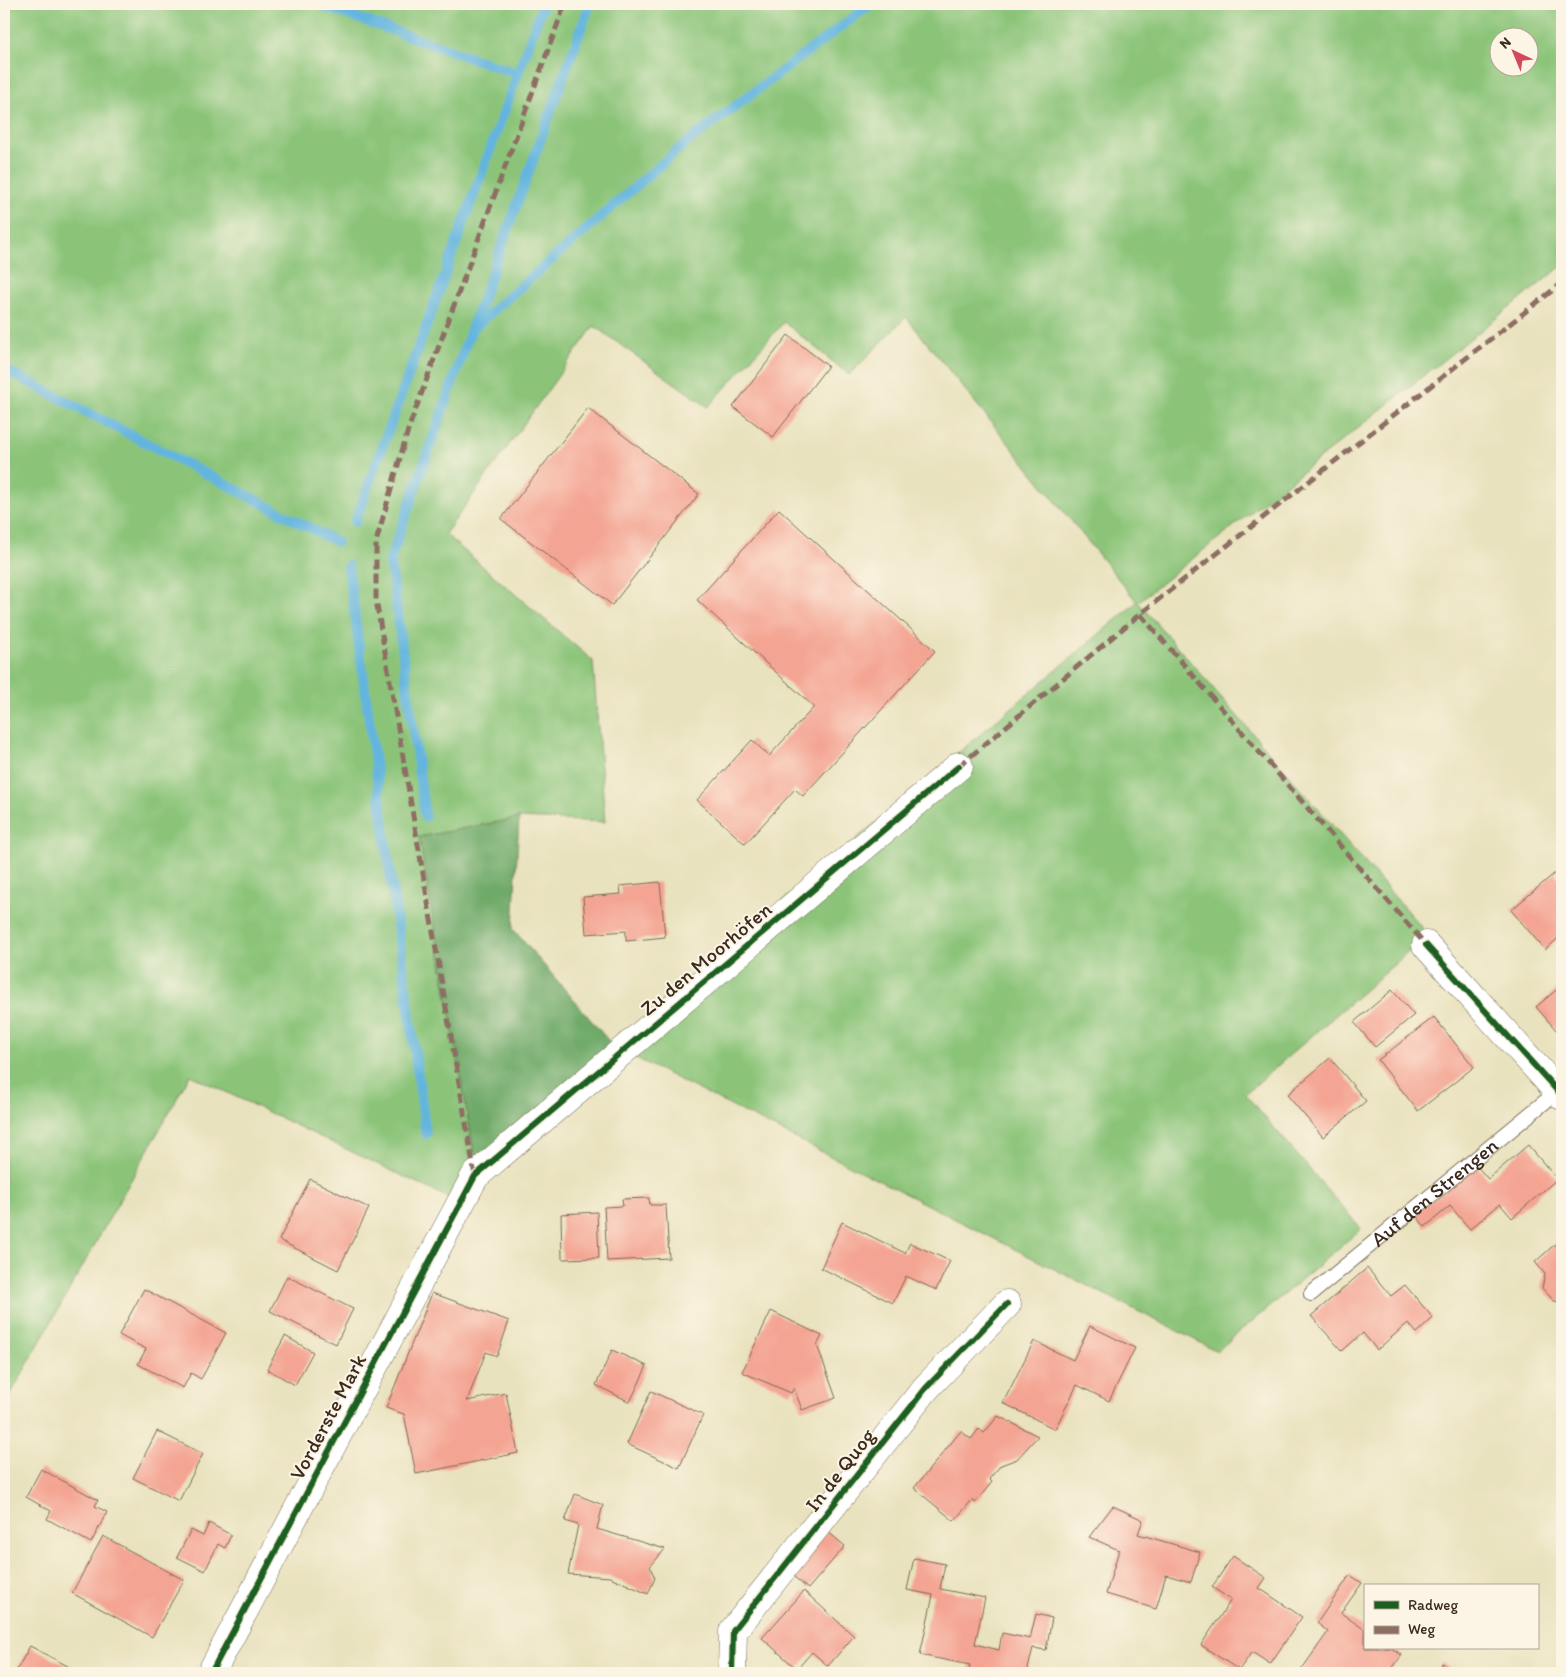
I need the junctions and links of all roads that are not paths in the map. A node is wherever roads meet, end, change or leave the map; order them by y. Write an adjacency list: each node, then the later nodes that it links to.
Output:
1 (959, 766): 4 (street, Zu den Moorhöfen)
2 (1426, 945): 3 (street, Auf den Strengen)
3 (1560, 1094): 5 (lane, Auf den Strengen)
4 (475, 1176): 7 (street, Vorderste Mark)
5 (1311, 1294)
6 (1007, 1304): 8 (street, In de Quog)
7 (211, 1673)
8 (732, 1673)

